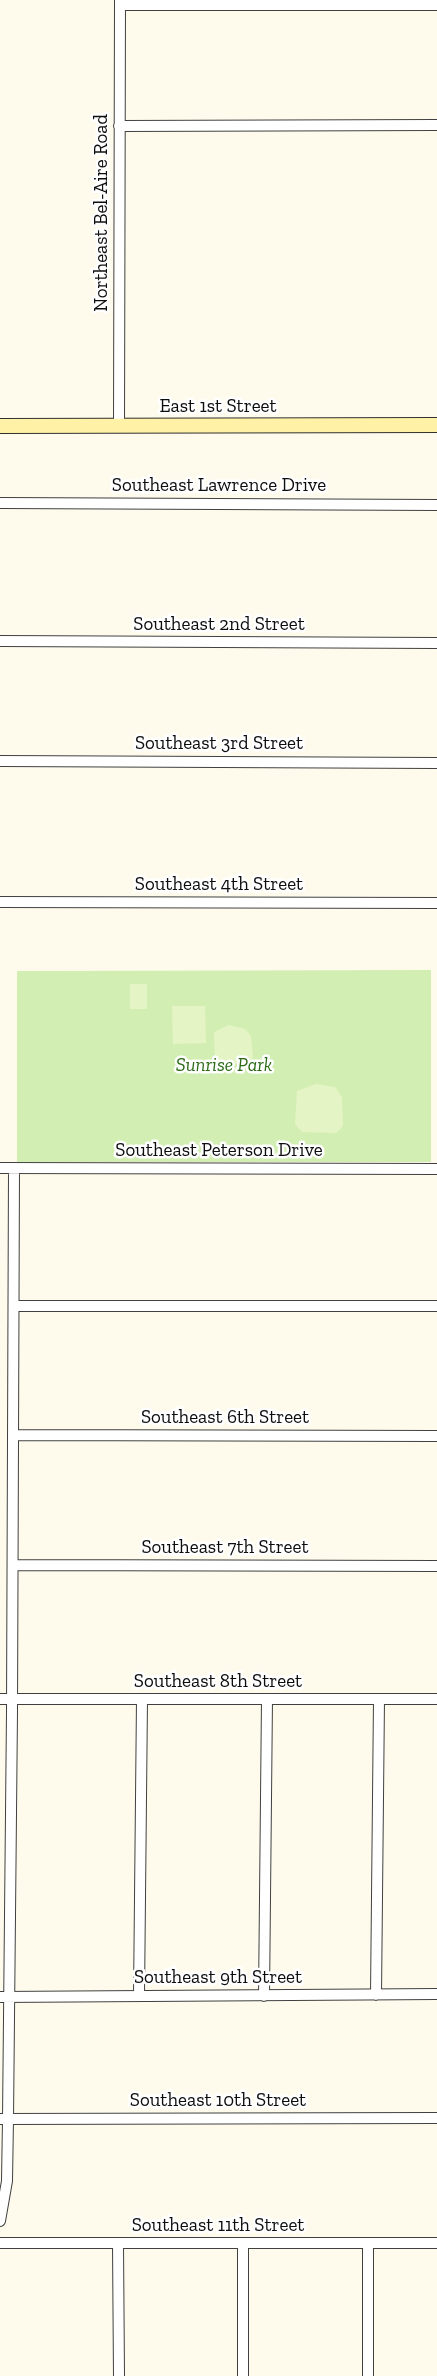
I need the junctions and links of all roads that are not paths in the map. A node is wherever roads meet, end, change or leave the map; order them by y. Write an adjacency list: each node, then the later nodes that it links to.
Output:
1 (120, 2): 2 (street); 4 (street, Northeast Bel-Aire Road)
2 (437, 5)
3 (437, 125): 4 (street)
4 (119, 126): 7 (street, Northeast Bel-Aire Road)
5 (437, 425): 7 (main road, East 1st Street)
6 (0, 426): 7 (main road, East 1st Street)
7 (119, 426)
8 (0, 503): 9 (street, Southeast Lawrence Drive)
9 (437, 505)
10 (0, 641): 11 (street, Southeast 2nd Street)
11 (437, 643)
12 (0, 761): 13 (street, Southeast 3rd Street)
13 (437, 763)
14 (0, 902): 15 (street, Southeast 4th Street)
15 (437, 903)
16 (0, 1168): 17 (street, Southeast Peterson Drive)
17 (14, 1168): 18 (street, Southeast Peterson Drive); 19 (street)
18 (437, 1169)
19 (14, 1306): 20 (street); 21 (street)
20 (437, 1306)
21 (13, 1436): 22 (street, Southeast 6th Street); 23 (street)
22 (437, 1436)
23 (13, 1565): 24 (street, Southeast 7th Street); 26 (street)
24 (437, 1566)
25 (0, 1699): 26 (street, Southeast 8th Street)
26 (12, 1699): 27 (street, Southeast 8th Street); 35 (street)
27 (142, 1699): 28 (street, Southeast 8th Street); 33 (street)
28 (267, 1699): 29 (street, Southeast 8th Street); 34 (street)
29 (379, 1699): 30 (street, Southeast 8th Street); 32 (street)
30 (437, 1699)
31 (437, 1994): 32 (street, Southeast 9th Street)
32 (376, 1995): 34 (street, Southeast 9th Street)
33 (139, 1996): 34 (street, Southeast 9th Street); 35 (street, Southeast 9th Street)
34 (264, 1996)
35 (4, 1997): 37 (street)
36 (437, 2118): 37 (street, Southeast 10th Street)
37 (4, 2119): 38 (street)
38 (0, 2221)
39 (0, 2243): 41 (street, Southeast 11th Street)
40 (437, 2243): 43 (street, Southeast 11th Street)
41 (118, 2244): 42 (street, Southeast 11th Street); 44 (street)
42 (243, 2244): 43 (street, Southeast 11th Street); 45 (street)
43 (368, 2244): 46 (street)
44 (119, 2376)
45 (243, 2376)
46 (368, 2376)

